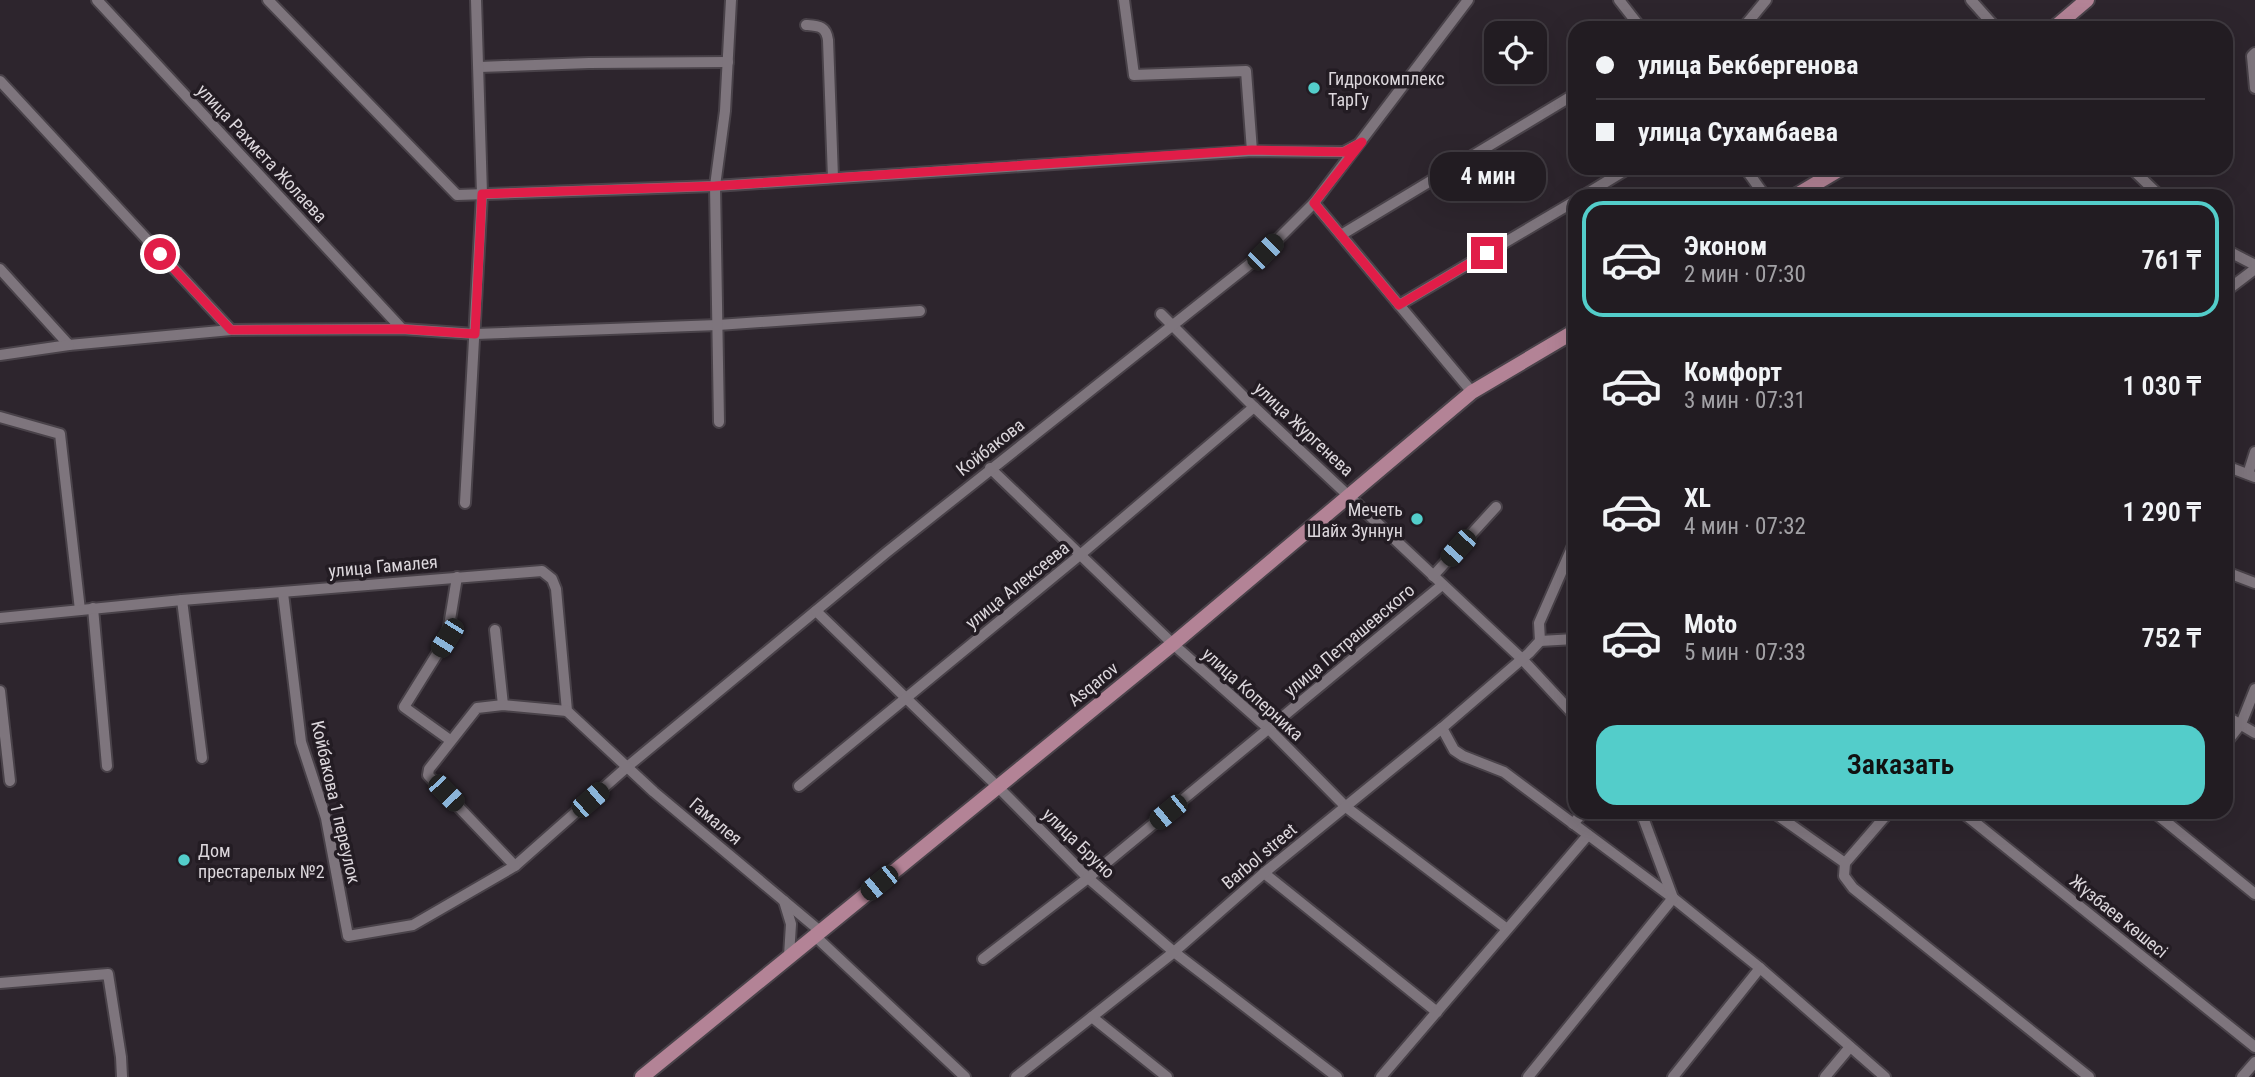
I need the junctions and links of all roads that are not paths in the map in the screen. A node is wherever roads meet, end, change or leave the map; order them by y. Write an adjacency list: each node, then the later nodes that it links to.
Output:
1 (97, 0): 47 (street, улица Рахмета Жолаева)
2 (268, 0): 34 (street)
3 (476, 0): 20 (street)
4 (731, 0): 19 (street)
5 (1124, 0): 25 (street)
6 (1468, 0): 24 (street, Койбакова)
7 (1619, 0): 12 (street)
8 (1635, 0): 12 (street)
9 (1766, 0): 14 (street)
10 (1971, 0): 15 (street)
11 (2087, 0): 16 (main road)
12 (1627, 10): 13 (street)
13 (1636, 21)
14 (1749, 21)
15 (1990, 21)
16 (2062, 21)
17 (806, 25): 29 (street)
18 (2255, 53): 22 (street)
19 (728, 62): 20 (street); 30 (street)
20 (479, 67): 34 (street)
21 (0, 81): 48 (street)
22 (2255, 88)
23 (1568, 98): 37 (street)
24 (1362, 142): 25 (street); 35 (street, Койбакова)
25 (1252, 150): 29 (street)
26 (1618, 175): 31 (street)
27 (1830, 175): 32 (main road)
28 (2138, 175): 33 (street)
29 (833, 178): 30 (street)
30 (715, 186): 34 (street); 46 (street)
31 (1594, 189)
32 (1807, 189)
33 (2153, 189)
34 (482, 194): 49 (street)
35 (1314, 203): 37 (street); 45 (street, Койбакова)
36 (1568, 205): 42 (street)
37 (1341, 235): 42 (street)
38 (2233, 254): 39 (street)
39 (2255, 267): 41 (street)
40 (0, 269): 51 (street)
41 (2233, 285)
42 (1399, 305): 53 (street)
43 (919, 311): 46 (street)
44 (1161, 314): 45 (street, улица Жургенева)
45 (1173, 324): 54 (street, улица Жургенева); 58 (street, Койбакова)
46 (718, 325): 49 (street); 56 (street)
47 (402, 329): 48 (street); 49 (street)
48 (231, 330): 51 (street)
49 (475, 334): 62 (street)
50 (1568, 335): 53 (main road, Asqarov)
51 (69, 345): 52 (street)
52 (0, 355)
53 (1472, 392): 61 (main road, Asqarov)
54 (1254, 407): 61 (street, улица Жургенева); 64 (street, улица Алексеева)
55 (0, 417): 74 (street)
56 (719, 422)
57 (2255, 452): 60 (street)
58 (990, 468): 64 (street, улица Коперника); 75 (street, Койбакова)
59 (2233, 469): 60 (street)
60 (2251, 476)
61 (1349, 495): 67 (street, улица Жургенева); 80 (main road, Asqarov)
62 (465, 503)
63 (1496, 507): 67 (street)
64 (1080, 555): 80 (street, улица Коперника); 84 (street, улица Алексеева)
65 (1568, 557): 79 (street)
66 (2233, 575): 69 (street)
67 (1433, 576): 70 (street, улица Жургенева)
68 (457, 577): 71 (street, улица Гамалея); 87 (street, улица Гамалея); 94 (street)
69 (2255, 583)
70 (1442, 585): 81 (street, улица Жургенева); 91 (street, улица Петрашевского)
71 (283, 593): 72 (street, улица Гамалея); 117 (street, Койбакова 1 переулок)
72 (182, 600): 73 (street, улица Гамалея); 95 (street)
73 (93, 608): 74 (street, улица Гамалея); 96 (street)
74 (80, 610): 76 (street, улица Гамалея)
75 (816, 611): 84 (street, улица Бруно); 97 (street, Койбакова)
76 (0, 618)
77 (495, 630): 85 (street)
78 (1568, 640): 79 (street)
79 (1540, 642): 81 (street, Barbol street)
80 (1172, 644): 91 (street, улица Коперника); 100 (main road, Asqarov)
81 (1522, 659): 86 (street, улица Жургенева); 90 (street, Barbol street)
82 (2255, 689): 89 (street)
83 (0, 691): 98 (street)
84 (906, 698): 99 (street, улица Алексеева); 100 (street, улица Бруно)
85 (503, 705): 87 (street); 94 (street)
86 (1568, 708)
87 (567, 711): 97 (street)
88 (2233, 720): 89 (street)
89 (2241, 724): 92 (street); 93 (street)
90 (1442, 728): 101 (street, Barbol street); 108 (street)
91 (1269, 729): 101 (street, улица Коперника); 113 (street, улица Петрашевского)
92 (2255, 733)
93 (2233, 734)
94 (450, 740): 111 (street)
95 (202, 758)
96 (107, 766)
97 (627, 767): 111 (street, Койбакова); 116 (street, Гамалея)
98 (10, 781)
99 (799, 786)
100 (998, 787): 113 (street, улица Бруно); 119 (main road, Asqarov)
101 (1346, 807): 112 (street, Barbol street); 118 (street, улица Коперника)
102 (1577, 819): 108 (street)
103 (1644, 819): 115 (street)
104 (1783, 819): 110 (street)
105 (1883, 819): 110 (street)
106 (1971, 819): 127 (street, Жүзбаев көшесі)
107 (2170, 819): 114 (street)
108 (1573, 824): 109 (street)
109 (1588, 835): 115 (street); 118 (street)
110 (1845, 863): 141 (street)
111 (515, 866): 117 (street, Койбакова)
112 (1264, 873): 120 (street, Barbol street); 125 (street)
113 (1088, 878): 120 (street, улица Бруно); 122 (street, улица Петрашевского)
114 (2255, 894)
115 (1673, 898): 123 (street); 137 (street)
116 (784, 901): 119 (street, Гамалея); 121 (street)
117 (414, 925)
118 (1507, 929): 125 (street)
119 (817, 934): 121 (main road, Asqarov); 130 (street)
120 (1174, 952): 126 (street, Barbol street); 135 (street, улица Бруно)
121 (789, 957): 132 (main road, Asqarov)
122 (983, 958)
123 (1760, 968): 128 (street); 138 (street)
124 (0, 983): 131 (street)
125 (1437, 1012): 136 (street)
126 (1092, 1017): 133 (street, Barbol street); 134 (street)
127 (2255, 1046)
128 (1850, 1047): 139 (street); 140 (street)
129 (2255, 1062): 142 (street)
130 (961, 1076)
131 (122, 1077)
132 (642, 1077)
133 (1016, 1077)
134 (1167, 1077)
135 (1337, 1077)
136 (1381, 1077)
137 (1528, 1077)
138 (1673, 1077)
139 (1825, 1077)
140 (1885, 1077)
141 (2089, 1077)
142 (2242, 1077)

